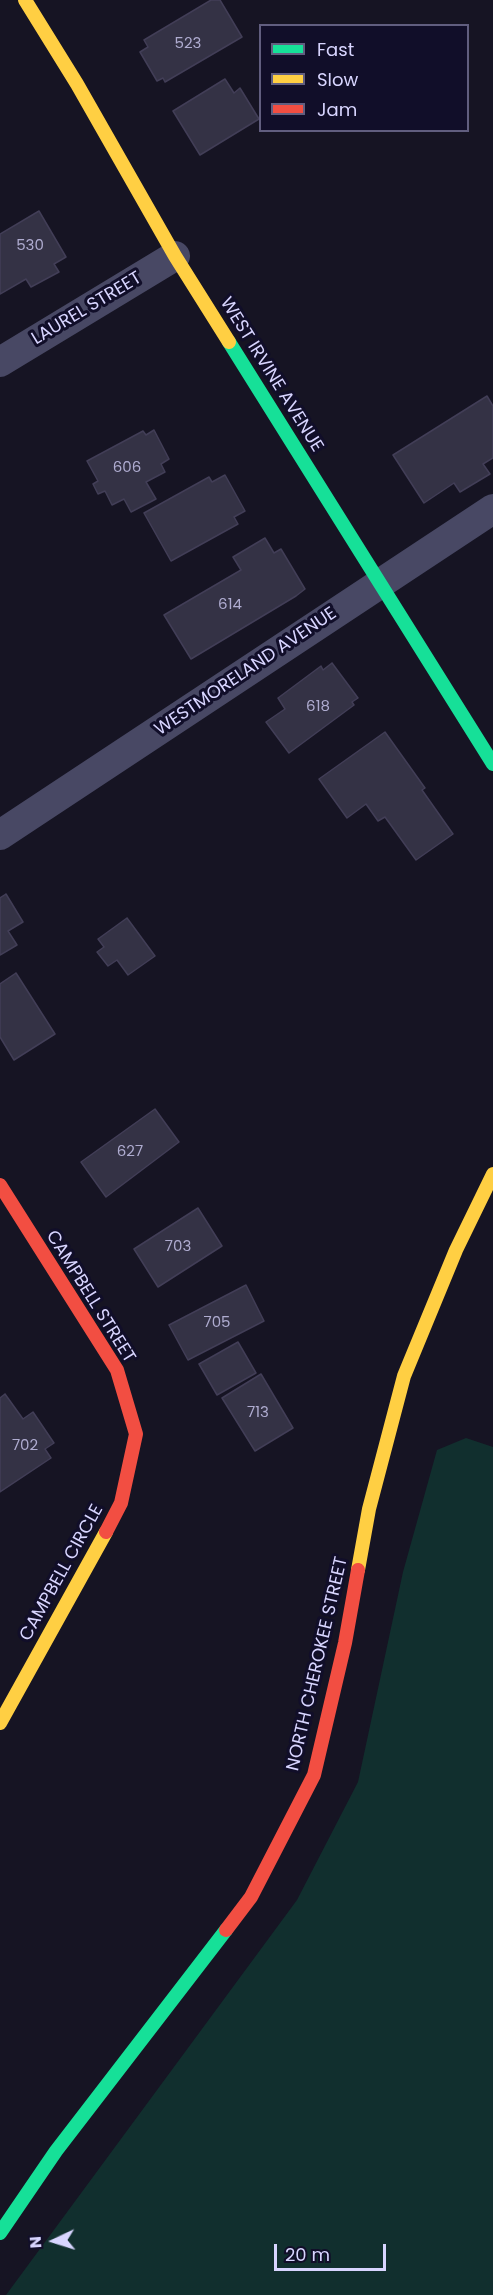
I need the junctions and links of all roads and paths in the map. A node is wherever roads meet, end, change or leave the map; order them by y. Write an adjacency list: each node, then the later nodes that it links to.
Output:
1 (25, 0): 2 (street, WEST IRVINE AVENUE)
2 (175, 256): 3 (street, LAUREL STREET); 5 (street, WEST IRVINE AVENUE)
3 (0, 362)
4 (493, 509): 5 (street, WESTMORELAND AVENUE)
5 (381, 583): 6 (street, WEST IRVINE AVENUE); 7 (street, WESTMORELAND AVENUE)
6 (493, 764)
7 (0, 836)
8 (493, 1173): 12 (street, NORTH CHEROKEE STREET)
9 (0, 1185): 10 (street, CAMPBELL STREET)
10 (136, 1434): 11 (street, CAMPBELL CIRCLE)
11 (0, 1723)
12 (0, 2233)

